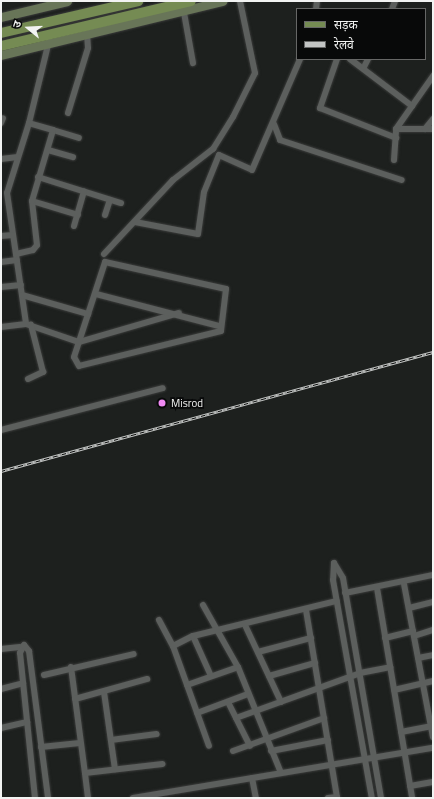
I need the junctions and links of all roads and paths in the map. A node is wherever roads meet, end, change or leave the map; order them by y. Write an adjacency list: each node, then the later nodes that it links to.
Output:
1 (67, 1): 6 (street)
2 (138, 1): 8 (main road)
3 (222, 1): 5 (street)
4 (240, 1): 44 (street)
5 (186, 5): 7 (main road); 16 (street)
6 (1, 17)
7 (87, 31): 9 (main road); 20 (street)
8 (1, 33)
9 (50, 39): 10 (main road); 11 (street); 22 (street)
10 (1, 46)
11 (1, 55)
12 (300, 60): 23 (street)
13 (337, 60): 29 (street)
14 (352, 60): 17 (street)
15 (368, 60): 17 (street)
16 (193, 63)
17 (364, 67): 19 (street)
18 (433, 76): 19 (street)
19 (412, 106): 24 (street)
20 (68, 112)
21 (433, 119): 25 (street)
22 (30, 123): 27 (street); 31 (street)
23 (274, 124): 36 (street); 44 (street)
24 (396, 129): 25 (street); 29 (street)
25 (426, 129): 26 (street)
26 (433, 129)
27 (53, 130): 28 (street); 30 (street)
28 (79, 138)
29 (396, 138): 34 (street)
30 (48, 150): 32 (street); 35 (street)
31 (18, 157): 33 (street); 38 (street)
32 (73, 157)
33 (1, 159)
34 (394, 160)
35 (38, 177): 37 (street); 40 (street)
36 (402, 180)
37 (84, 191): 39 (street); 42 (street)
38 (4, 193): 46 (street)
39 (110, 200): 41 (street); 43 (street)
40 (32, 201): 42 (street); 49 (street)
41 (121, 203)
42 (78, 215): 45 (street)
43 (105, 215)
44 (135, 222): 48 (street)
45 (74, 226)
46 (13, 235): 47 (street); 49 (street)
47 (1, 236)
48 (104, 254)
49 (17, 257): 50 (street); 51 (street)
50 (1, 262)
51 (21, 284): 52 (street); 54 (street)
52 (1, 287)
53 (96, 294): 55 (street); 56 (street); 58 (street)
54 (22, 295): 56 (street); 57 (street)
55 (179, 313): 58 (street); 60 (street)
56 (88, 314): 60 (street)
57 (28, 324): 59 (street); 60 (street); 61 (street)
58 (219, 326): 60 (street)
59 (1, 327)
60 (79, 342)
61 (28, 379)
62 (163, 388): 63 (street)
63 (1, 430)
64 (433, 575): 65 (street)
65 (404, 584): 66 (street); 71 (street)
66 (377, 588): 67 (street); 80 (street)
67 (345, 593): 68 (street); 92 (street)
68 (337, 600): 72 (street); 96 (street)
69 (433, 602): 71 (street)
70 (203, 605): 76 (street)
71 (408, 608): 77 (street)
72 (306, 610): 74 (street); 79 (street)
73 (159, 620): 81 (street)
74 (245, 625): 76 (street); 84 (street)
75 (433, 630): 77 (street)
76 (218, 631): 78 (street); 90 (street)
77 (413, 633): 80 (street); 87 (street)
78 (193, 636): 81 (street); 94 (street)
79 (311, 638): 84 (street); 88 (street)
80 (385, 638): 91 (street)
81 (173, 646): 101 (street)
82 (20, 647): 83 (street); 99 (street); 126 (street)
83 (1, 649)
84 (258, 652): 95 (street)
85 (134, 654): 89 (street)
86 (433, 655): 87 (street)
87 (418, 658): 100 (street)
88 (315, 663): 95 (street); 102 (street)
89 (71, 667): 93 (street); 107 (street)
90 (238, 667): 94 (street); 106 (street)
91 (390, 667): 92 (street); 104 (street)
92 (360, 673): 96 (street); 131 (street)
93 (44, 675)
94 (211, 676): 101 (street)
95 (269, 676): 109 (street)
96 (350, 676): 102 (street); 132 (street)
97 (147, 679): 105 (street)
98 (433, 682): 100 (street)
99 (23, 683): 103 (street); 114 (street)
100 (423, 684): 104 (street); 115 (street)
101 (187, 685): 111 (street)
102 (319, 687): 109 (street); 113 (street)
103 (1, 689)
104 (394, 690): 117 (street)
105 (104, 692): 107 (street); 121 (street)
106 (248, 694): 108 (street); 110 (street)
107 (75, 698): 123 (street)
108 (228, 702): 111 (street); 112 (street)
109 (281, 702): 110 (street)
110 (253, 711): 112 (street); 120 (street)
111 (197, 713): 124 (street)
112 (236, 718): 125 (street)
113 (324, 718): 120 (street); 122 (street)
114 (27, 722): 116 (street); 143 (street)
115 (432, 726): 117 (street); 119 (street)
116 (1, 728)
117 (401, 732): 130 (street)
118 (157, 734): 121 (street)
119 (433, 737)
120 (267, 739): 125 (street); 129 (street)
121 (111, 740): 135 (street)
122 (328, 740): 129 (street); 134 (street)
123 (80, 743): 126 (street); 136 (street)
124 (210, 746)
125 (250, 746): 128 (street)
126 (41, 748): 144 (street)
127 (433, 748): 130 (street)
128 (233, 751)
129 (271, 751): 137 (street)
130 (406, 752): 131 (street); 140 (street)
131 (374, 757): 132 (street); 150 (street)
132 (365, 758): 134 (street); 149 (street)
133 (162, 764): 135 (street)
134 (332, 765): 137 (street); 142 (street)
135 (115, 769): 136 (street)
136 (85, 773): 145 (street)
137 (281, 773): 138 (street)
138 (252, 778): 141 (street); 147 (street)
139 (433, 782): 140 (street)
140 (410, 786): 151 (street)
141 (168, 795): 146 (street)
142 (337, 797): 148 (street)
143 (36, 798)
144 (48, 798)
145 (88, 798)
146 (133, 798)
147 (256, 798)
148 (328, 798)
149 (372, 798)
150 (381, 798)
151 (412, 798)

